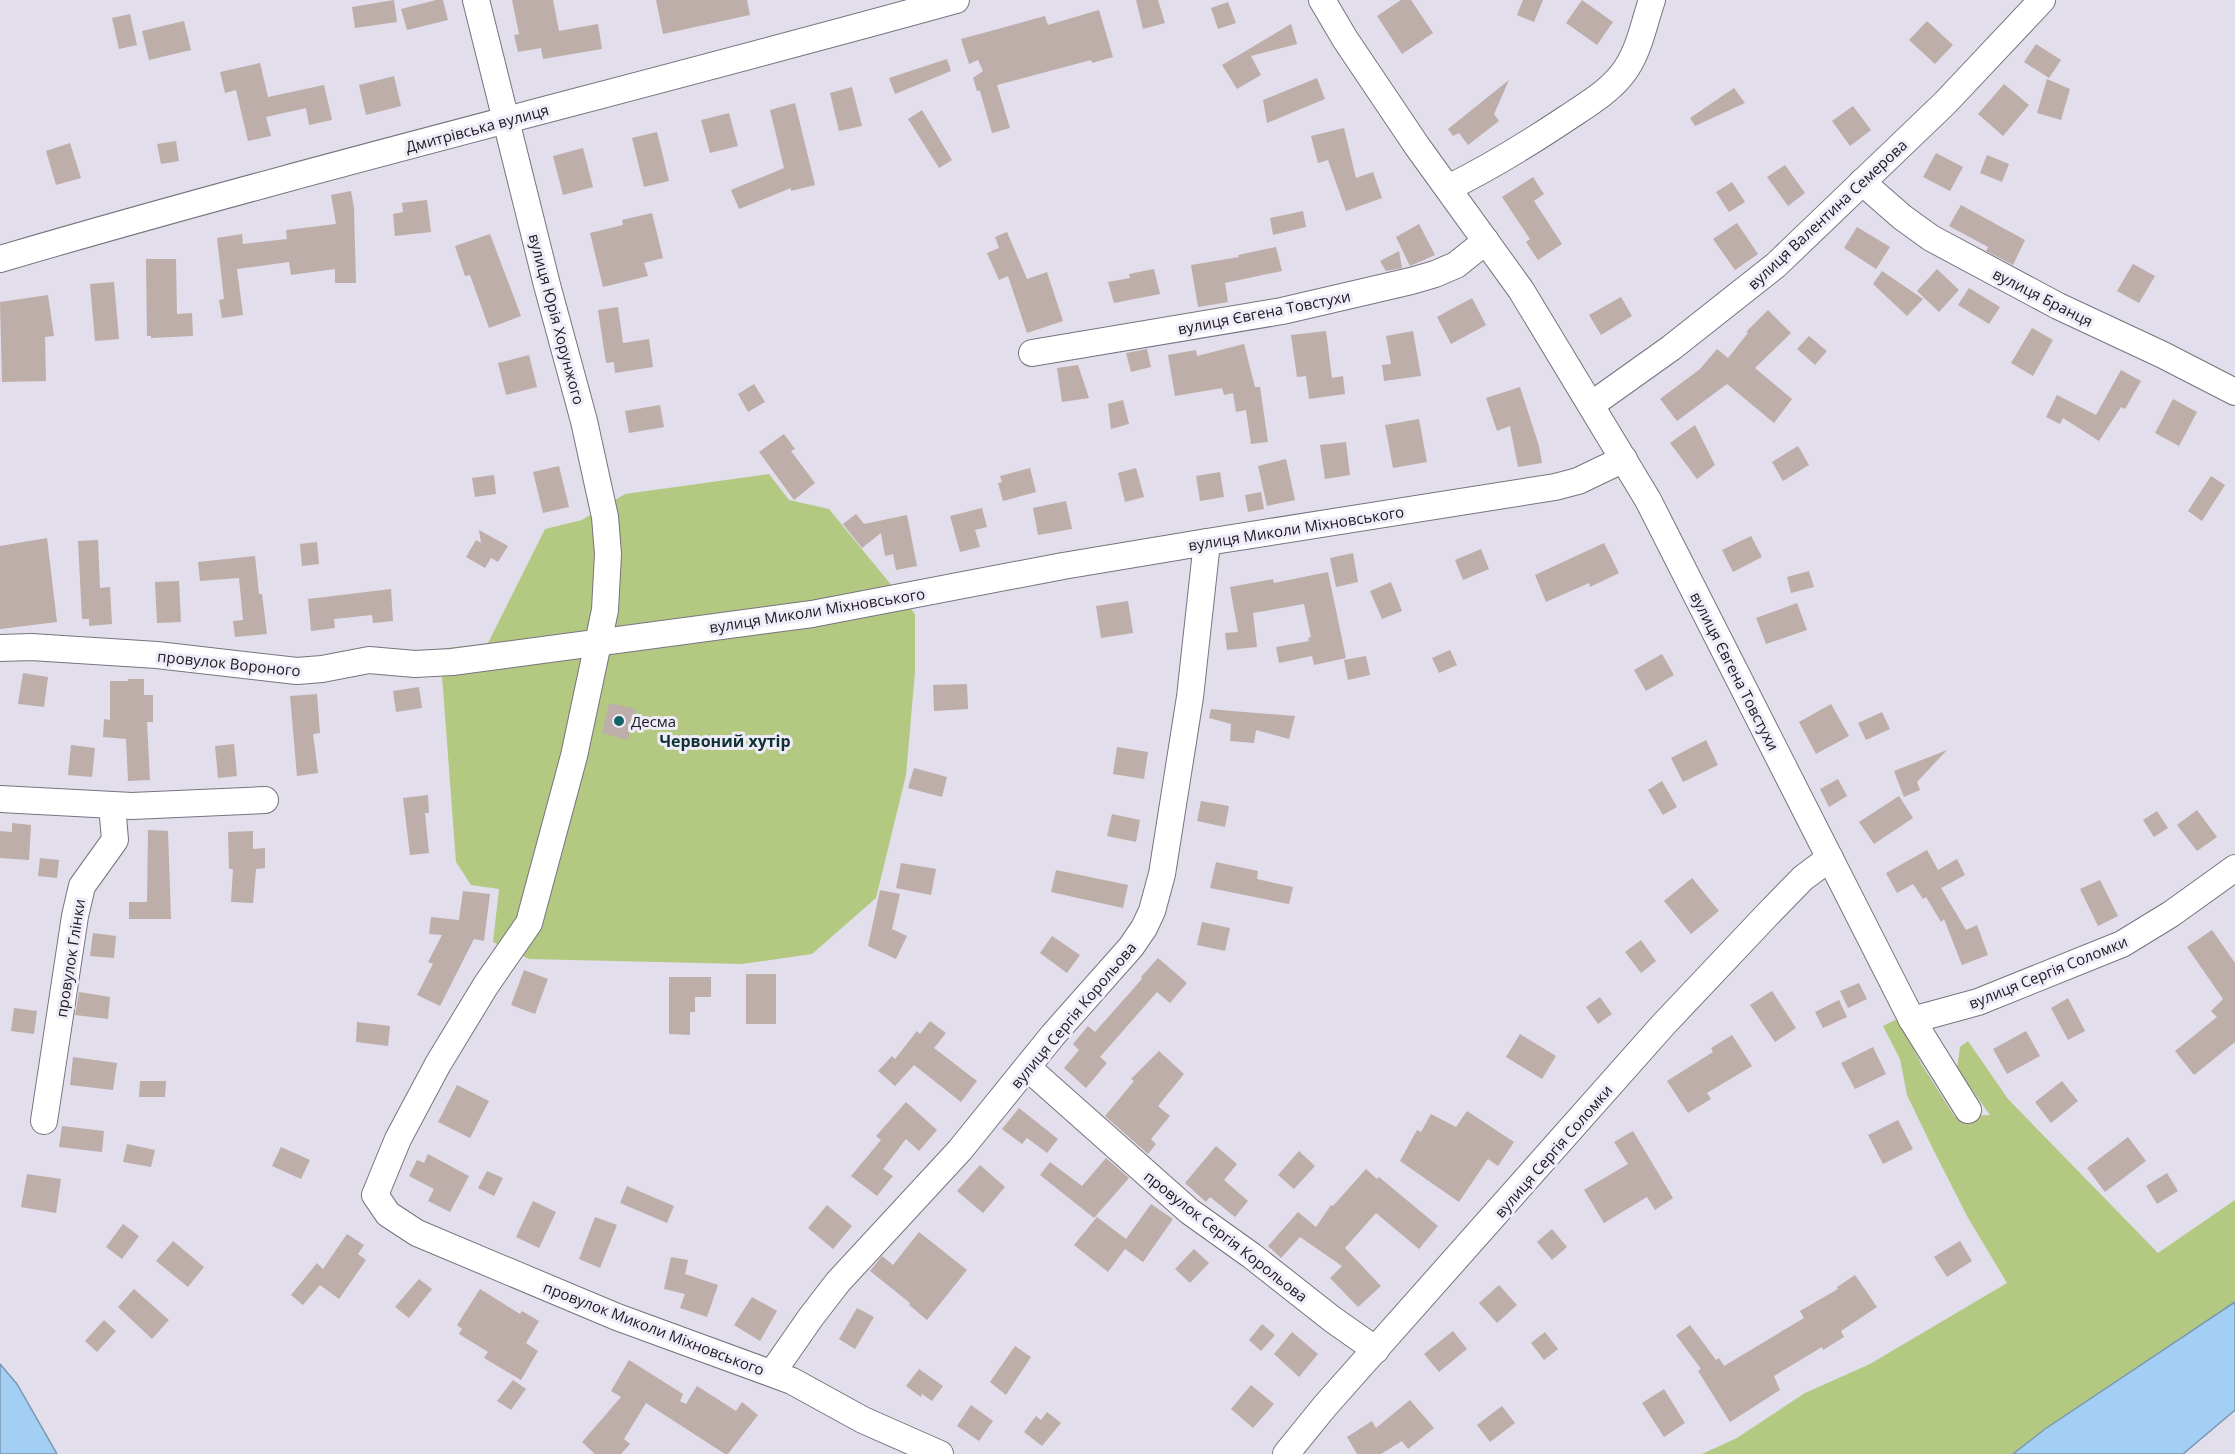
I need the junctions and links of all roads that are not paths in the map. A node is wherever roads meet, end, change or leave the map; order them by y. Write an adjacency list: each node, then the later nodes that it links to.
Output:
1 (476, 0): 6 (street, вулиця Юрія Хорунжого)
2 (956, 0): 6 (street, Дмитрівська вулиця)
3 (1322, 0): 8 (street, вулиця Євгена Товстухи)
4 (1652, 0): 8 (street)
5 (2042, 0): 7 (street, вулиця Валентина Семерова)
6 (506, 120): 10 (street, Дмитрівська вулиця); 16 (street, вулиця Юрія Хорунжого)
7 (1862, 182): 12 (street, вулиця Бранця); 13 (street, вулиця Валентина Семерова)
8 (1448, 188): 9 (street, вулиця Євгена Товстухи)
9 (1486, 241): 11 (street, вулиця Євгена Товстухи); 13 (street, вулиця Євгена Товстухи)
10 (0, 259)
11 (1032, 353)
12 (2235, 392)
13 (1591, 405): 14 (street, вулиця Євгена Товстухи)
14 (1624, 459): 15 (street, вулиця Миколи Міхновського); 21 (street, вулиця Євгена Товстухи)
15 (1207, 542): 16 (street, вулиця Миколи Міхновського); 24 (street, вулиця Сергія Корольова)
16 (600, 642): 17 (street, провулок Вороного); 28 (street, провулок Миколи Міхновського)
17 (0, 648)
18 (0, 799): 20 (street)
19 (266, 800): 20 (street)
20 (112, 805): 26 (street, провулок Глінки)
21 (1830, 858): 23 (street, вулиця Євгена Товстухи); 27 (street, вулиця Сергія Соломки)
22 (2235, 868): 23 (street, вулиця Сергія Соломки)
23 (1912, 1020): 25 (street, вулиця Євгена Товстухи)
24 (1028, 1068): 27 (street, провулок Сергія Корольова); 28 (street, вулиця Сергія Корольова)
25 (1968, 1110)
26 (44, 1121)
27 (1376, 1350): 30 (street, вулиця Сергія Соломки)
28 (772, 1374): 29 (street, провулок Миколи Міхновського)
29 (940, 1454)
30 (1287, 1454)

